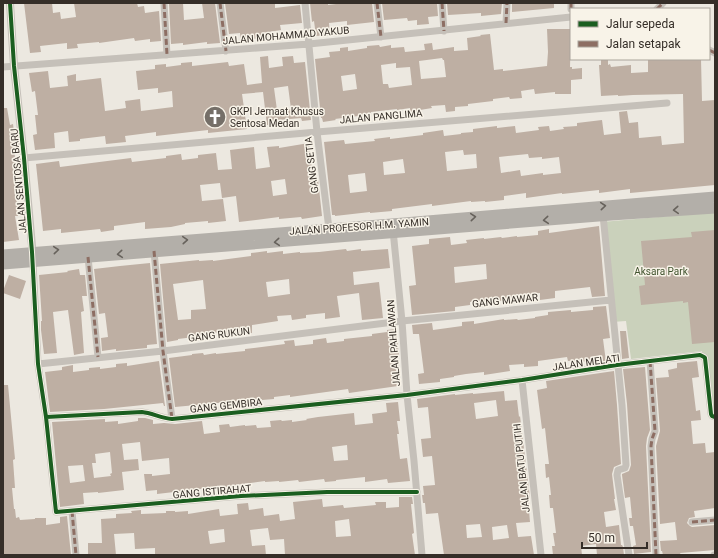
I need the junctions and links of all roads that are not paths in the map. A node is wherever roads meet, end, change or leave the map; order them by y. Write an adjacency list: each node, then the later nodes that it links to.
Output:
1 (10, 3): 15 (street, JALAN SENTOSA BARU)
2 (164, 3): 14 (street)
3 (220, 3): 13 (street)
4 (306, 3): 12 (street, GANG SETIA)
5 (377, 3): 11 (street)
6 (442, 3): 10 (street)
7 (507, 3): 9 (street)
8 (570, 17): 9 (street, JALAN MOHAMMAD YAKUB)
9 (506, 23): 10 (street, JALAN MOHAMMAD YAKUB)
10 (444, 31): 11 (street, JALAN MOHAMMAD YAKUB)
11 (381, 37): 12 (street, JALAN MOHAMMAD YAKUB)
12 (309, 44): 13 (street, JALAN MOHAMMAD YAKUB); 18 (street, GANG SETIA)
13 (226, 51): 14 (street, JALAN MOHAMMAD YAKUB)
14 (167, 55): 15 (street, JALAN MOHAMMAD YAKUB)
15 (14, 66): 16 (street, JALAN MOHAMMAD YAKUB); 19 (street, JALAN SENTOSA BARU)
16 (3, 67)
17 (667, 103): 18 (street, JALAN PANGLIMA)
18 (317, 132): 19 (street, JALAN PANGLIMA); 23 (street, GANG SETIA)
19 (24, 158): 27 (street, JALAN SENTOSA BARU)
20 (715, 197): 24 (main road, JALAN PROFESOR H.M. YAMIN, one-way to 20)
21 (715, 208): 22 (main road, JALAN PROFESOR H.M. YAMIN, one-way to 22)
22 (603, 215): 24 (main road, JALAN PROFESOR H.M. YAMIN, one-way to 24); 30 (street)
23 (329, 228): 24 (main road, JALAN PROFESOR H.M. YAMIN); 25 (main road, JALAN PROFESOR H.M. YAMIN, one-way to 23)
24 (393, 228): 25 (main road, JALAN PROFESOR H.M. YAMIN, one-way to 25); 31 (street, JALAN PAHLAWAN)
25 (149, 249): 27 (main road, JALAN PROFESOR H.M. YAMIN, one-way to 25); 28 (main road, JALAN PROFESOR H.M. YAMIN, one-way to 28); 32 (street)
26 (3, 255): 27 (main road, JALAN PROFESOR H.M. YAMIN)
27 (33, 257): 28 (main road, JALAN PROFESOR H.M. YAMIN); 29 (main road, JALAN PROFESOR H.M. YAMIN); 35 (street)
28 (88, 257): 33 (street)
29 (3, 264)
30 (611, 300): 31 (street, GANG MAWAR); 36 (street)
31 (402, 321): 32 (street, GANG RUKUN); 38 (street, JALAN PAHLAWAN)
32 (163, 351): 33 (street, GANG RUKUN); 41 (street)
33 (98, 357): 35 (street, GANG RUKUN)
34 (650, 361): 36 (street, JALAN MELATI); 40 (street, JALAN MELATI); 50 (street)
35 (38, 364): 39 (street)
36 (617, 365): 37 (street, JALAN MELATI); 49 (street)
37 (522, 380): 38 (street, JALAN MELATI); 48 (street, JALAN BATU PUTIH)
38 (407, 395): 41 (street, GANG GEMBIRA); 42 (street, JALAN PAHLAWAN)
39 (46, 417): 41 (street, GANG GEMBIRA); 43 (street, GANG ISTIRAHAT)
40 (715, 417)
41 (172, 419)
42 (417, 492): 43 (street, GANG ISTIRAHAT); 47 (street, JALAN PAHLAWAN)
43 (72, 511): 46 (street)
44 (715, 520): 45 (street)
45 (692, 522)
46 (76, 555)
47 (422, 555)
48 (541, 555)
49 (629, 555)
50 (656, 555)

